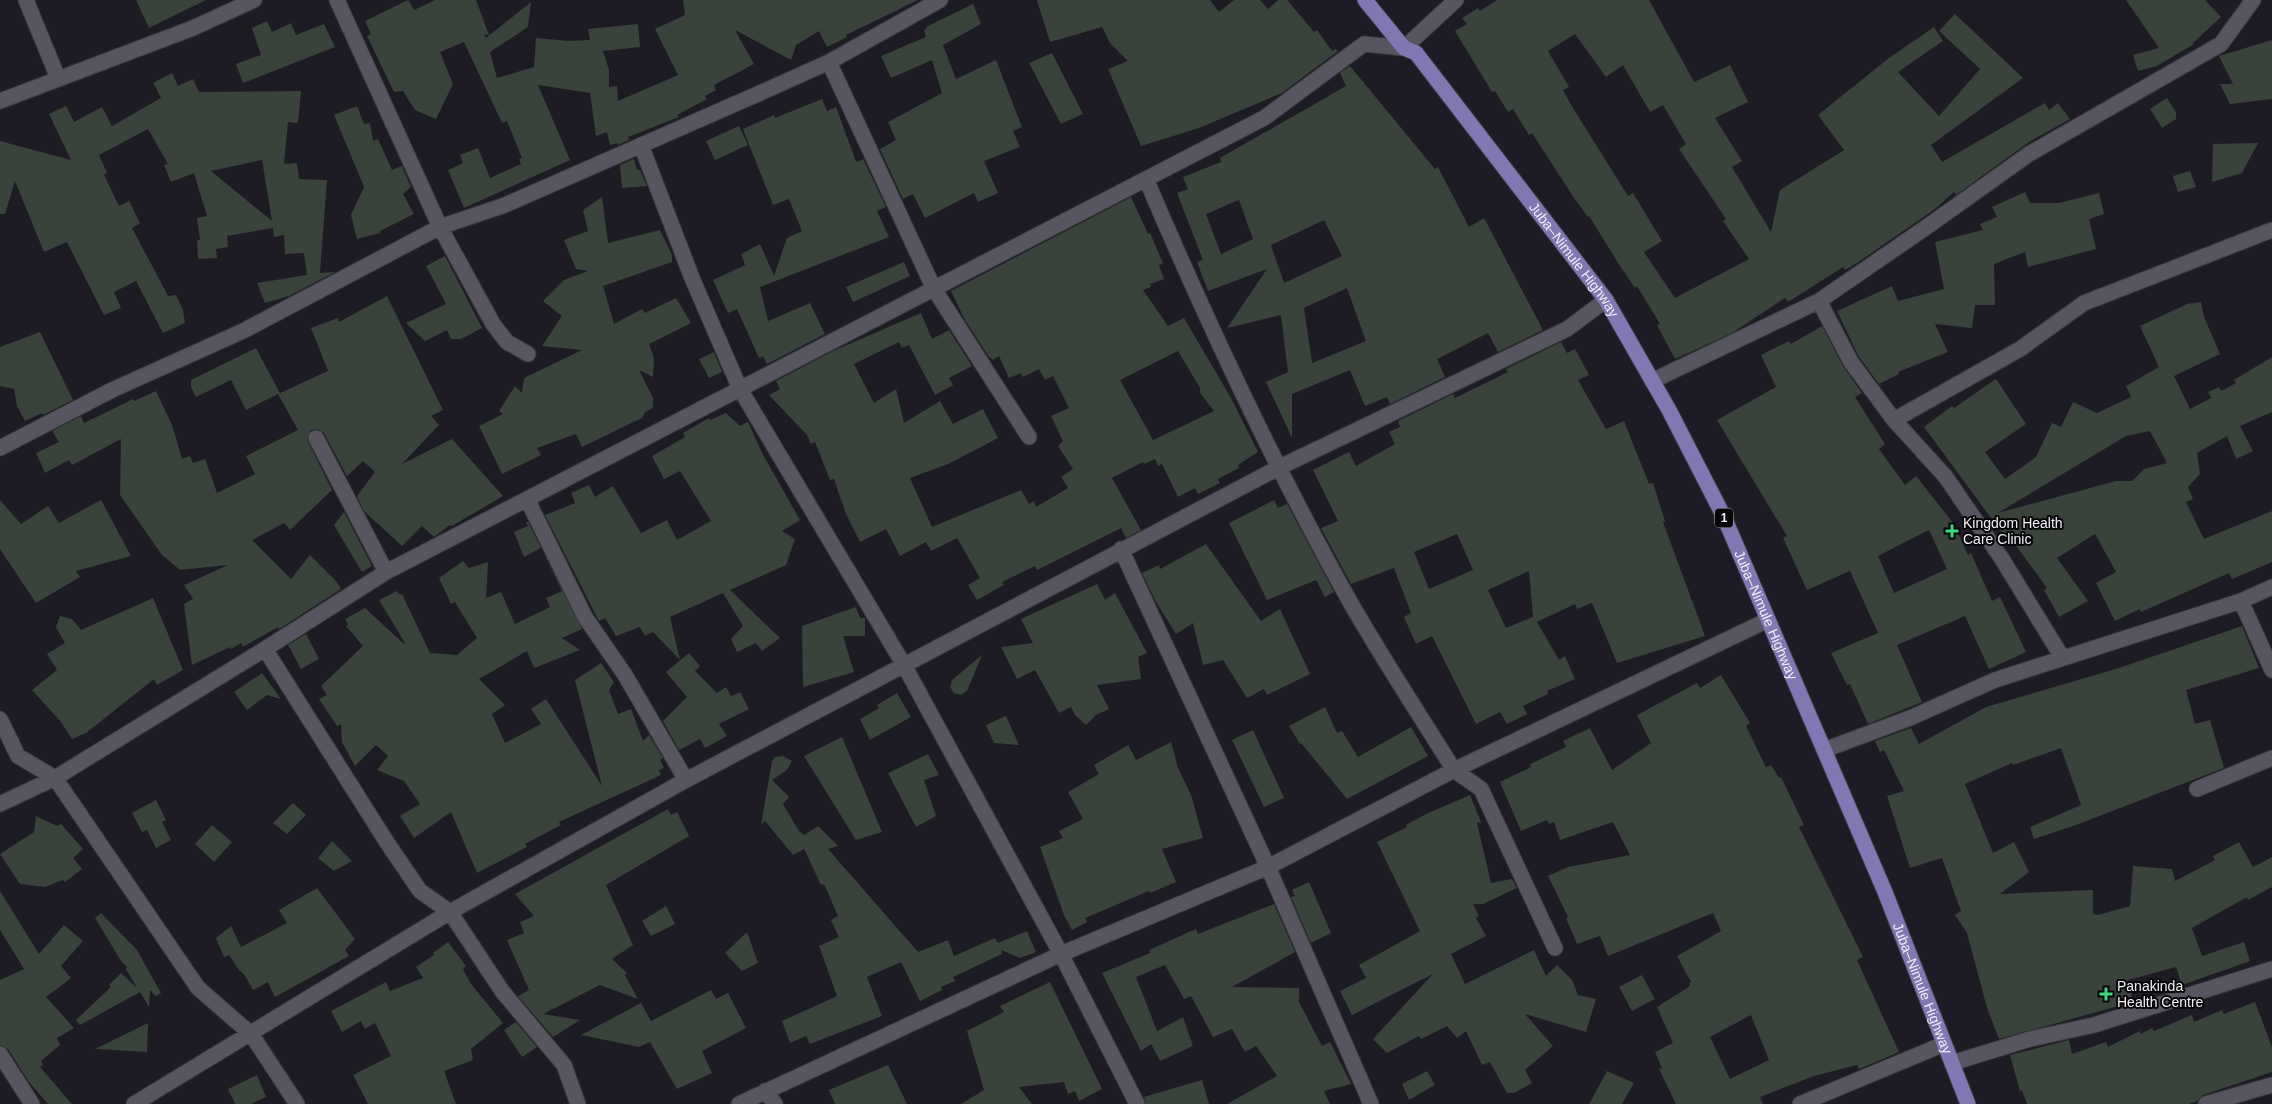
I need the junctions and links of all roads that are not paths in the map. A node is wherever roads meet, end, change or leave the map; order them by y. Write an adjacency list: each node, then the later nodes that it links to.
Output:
1 (26, 0): 10 (street)
2 (254, 0): 10 (street)
3 (337, 0): 14 (street)
4 (940, 0): 9 (street)
5 (1365, 0): 8 (main road, Juba–Nimule Highway / 1)
6 (1456, 0): 8 (street)
7 (2254, 0): 18 (street)
8 (1404, 48): 13 (street); 17 (main road, Juba–Nimule Highway / 1)
9 (829, 62): 12 (street); 16 (street)
10 (58, 78): 11 (street)
11 (0, 101)
12 (641, 145): 14 (street); 21 (street)
13 (1146, 178): 16 (street); 26 (street)
14 (440, 226): 19 (street); 25 (street)
15 (2272, 230): 22 (street)
16 (934, 289): 21 (street); 23 (street)
17 (1606, 300): 20 (main road, Juba–Nimule Highway / 1); 26 (street)
18 (1819, 300): 20 (street); 22 (street)
19 (528, 354)
20 (1652, 381): 32 (main road, Juba–Nimule Highway / 1)
21 (740, 389): 27 (street); 35 (street)
22 (1894, 420): 34 (street)
23 (1029, 437)
24 (316, 438): 29 (street)
25 (0, 448)
26 (1278, 468): 28 (street); 40 (street)
27 (527, 499): 29 (street); 42 (street)
28 (1121, 549): 35 (street); 45 (street)
29 (386, 572): 33 (street)
30 (2272, 587): 31 (street)
31 (2241, 601): 34 (street); 36 (street)
32 (1768, 620): 38 (main road, Juba–Nimule Highway / 1); 40 (street)
33 (266, 649): 41 (street); 46 (street)
34 (2062, 657): 38 (street)
35 (904, 665): 42 (street); 48 (street)
36 (2272, 670)
37 (0, 719): 41 (street)
38 (1824, 750): 51 (main road, Juba–Nimule Highway / 1)
39 (2272, 758): 43 (street)
40 (1454, 770): 45 (street); 47 (street)
41 (55, 778): 44 (street); 50 (street)
42 (686, 780): 46 (street)
43 (2197, 789)
44 (0, 804)
45 (1268, 867): 48 (street); 63 (street)
46 (450, 912): 50 (street); 59 (street)
47 (1555, 948)
48 (1061, 954): 55 (street); 62 (street)
49 (2272, 969): 53 (street)
50 (251, 1034): 57 (street); 58 (street)
51 (1944, 1044): 53 (main road, Juba–Nimule Highway / 1); 64 (street)
52 (0, 1054): 56 (street)
53 (1952, 1063): 65 (main road, Juba–Nimule Highway / 1)
54 (2272, 1086): 66 (street)
55 (766, 1091): 60 (street); 61 (street)
56 (32, 1104)
57 (134, 1104)
58 (297, 1104)
59 (578, 1104)
60 (739, 1104)
61 (775, 1104)
62 (1137, 1104)
63 (1371, 1104)
64 (1800, 1104)
65 (1968, 1104)
66 (2206, 1104)

